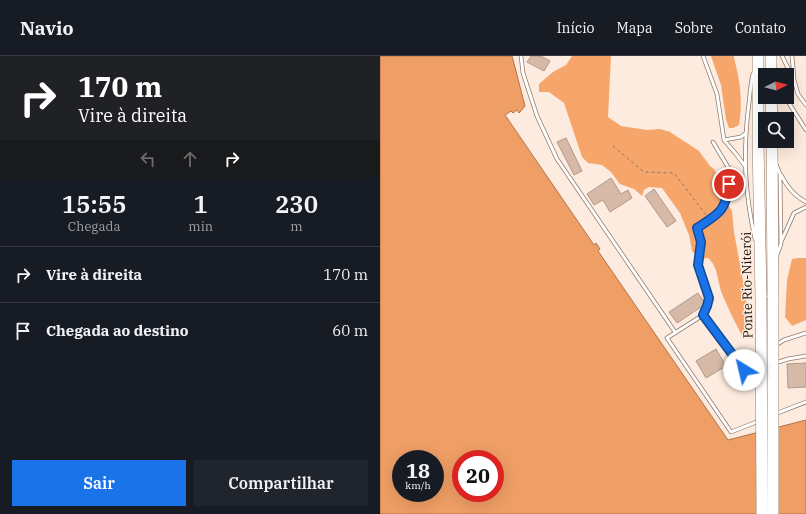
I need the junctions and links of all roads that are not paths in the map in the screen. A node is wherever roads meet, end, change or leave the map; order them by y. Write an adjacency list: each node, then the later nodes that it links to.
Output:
1 (521, 56): 26 (lane)
2 (703, 56): 14 (lane)
3 (782, 56): 7 (lane)
4 (792, 56): 8 (lane)
5 (762, 57): 6 (highway, bridge); 13 (lane); 23 (highway, Ponte Rio-Niterói)
6 (768, 68)
7 (788, 68)
8 (793, 68)
9 (794, 80): 11 (lane)
10 (789, 104): 12 (lane)
11 (806, 105)
12 (806, 130)
13 (746, 133): 14 (lane); 18 (lane)
14 (724, 140): 18 (lane)
15 (713, 142): 25 (lane)
16 (772, 148): 24 (highway, Ponte Rio-Niterói)
17 (773, 148): 19 (lane)
18 (745, 166): 23 (lane)
19 (780, 174): 20 (lane); 22 (lane)
20 (806, 202)
21 (806, 207): 22 (lane)
22 (781, 244): 24 (lane)
23 (761, 268): 35 (highway, Ponte Rio-Niterói, bridge)
24 (774, 269): 36 (highway, Ponte Rio-Niterói, bridge)
25 (703, 315): 26 (lane); 31 (lane)
26 (675, 332): 34 (lane)
27 (806, 333): 29 (lane)
28 (806, 356): 31 (lane)
29 (758, 361)
30 (754, 366): 31 (lane)
31 (750, 371)
32 (806, 402): 33 (lane)
33 (772, 416)
34 (765, 418)
35 (762, 514)
36 (773, 514)

